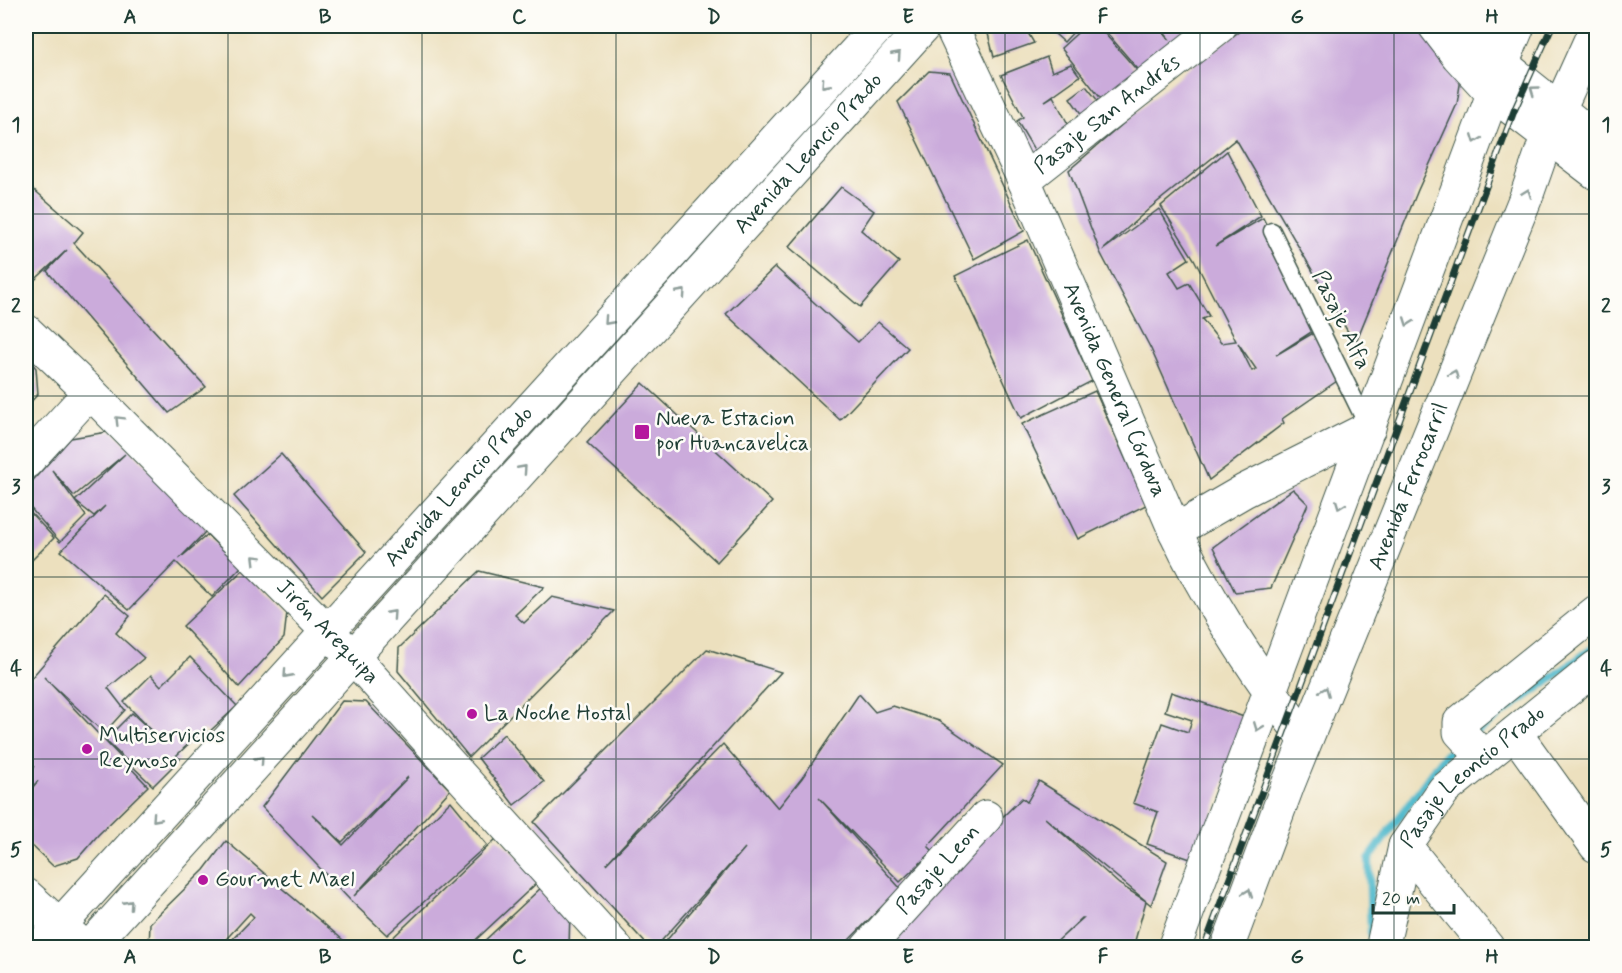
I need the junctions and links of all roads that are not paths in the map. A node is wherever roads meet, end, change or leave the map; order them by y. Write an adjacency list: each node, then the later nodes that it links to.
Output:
1 (879, 26): 15 (main road, Avenida Leoncio Prado, one-way to 15)
2 (924, 26): 16 (main road, Avenida Leoncio Prado, one-way to 2)
3 (951, 26): 13 (main road, Avenida General Córdova)
4 (1220, 26): 13 (main road, Pasaje San Andrés)
5 (1435, 26): 9 (main road)
6 (1472, 26): 9 (main road)
7 (1518, 26): 9 (main road)
8 (1596, 28): 10 (main road, Avenida Ferrocarril)
9 (1497, 79): 10 (main road); 19 (main road, one-way to 19)
10 (1554, 122): 11 (main road); 12 (main road); 30 (main road, Avenida Ferrocarril, one-way to 10)
11 (1596, 139)
12 (1596, 173)
13 (1024, 180): 23 (main road, Avenida General Córdova)
14 (1272, 231): 19 (lane, Pasaje Alfa)
15 (633, 294): 16 (main road); 21 (main road, Avenida Leoncio Prado, one-way to 21)
16 (659, 318): 22 (main road, Avenida Leoncio Prado, one-way to 16)
17 (26, 331): 18 (main road, Jirón Arequipa)
18 (90, 392): 20 (main road); 25 (main road, Jirón Arequipa, one-way to 18)
19 (1368, 428): 23 (main road); 28 (main road, one-way to 28)
20 (26, 462)
21 (466, 477): 22 (main road); 25 (main road, Avenida Leoncio Prado)
22 (494, 501): 26 (main road, Avenida Leoncio Prado, one-way to 22)
23 (1175, 531): 28 (main road, Avenida General Córdova)
24 (1596, 612): 31 (main road)
25 (327, 630): 26 (main road, Jirón Arequipa); 36 (main road, Avenida Leoncio Prado, one-way to 36)
26 (353, 657): 37 (main road, Jirón Arequipa); 38 (main road, Avenida Leoncio Prado, one-way to 26)
27 (1589, 685): 29 (main road, Pasaje Leoncio Prado)
28 (1270, 693): 30 (main road, Avenida General Córdova); 40 (main road, one-way to 40)
29 (1515, 733): 31 (main road, Pasaje Leoncio Prado); 34 (main road)
30 (1305, 740): 41 (main road, Avenida Ferrocarril, one-way to 30)
31 (1484, 757): 33 (main road, Pasaje Leoncio Prado)
32 (986, 818): 39 (main road, Pasaje Leon)
33 (1405, 846): 42 (main road, Pasaje Leoncio Prado); 43 (main road)
34 (1596, 846)
35 (26, 895): 36 (main road)
36 (49, 937): 38 (main road)
37 (597, 940)
38 (87, 948)
39 (867, 948)
40 (1174, 948)
41 (1227, 948)
42 (1384, 948)
43 (1488, 948)

